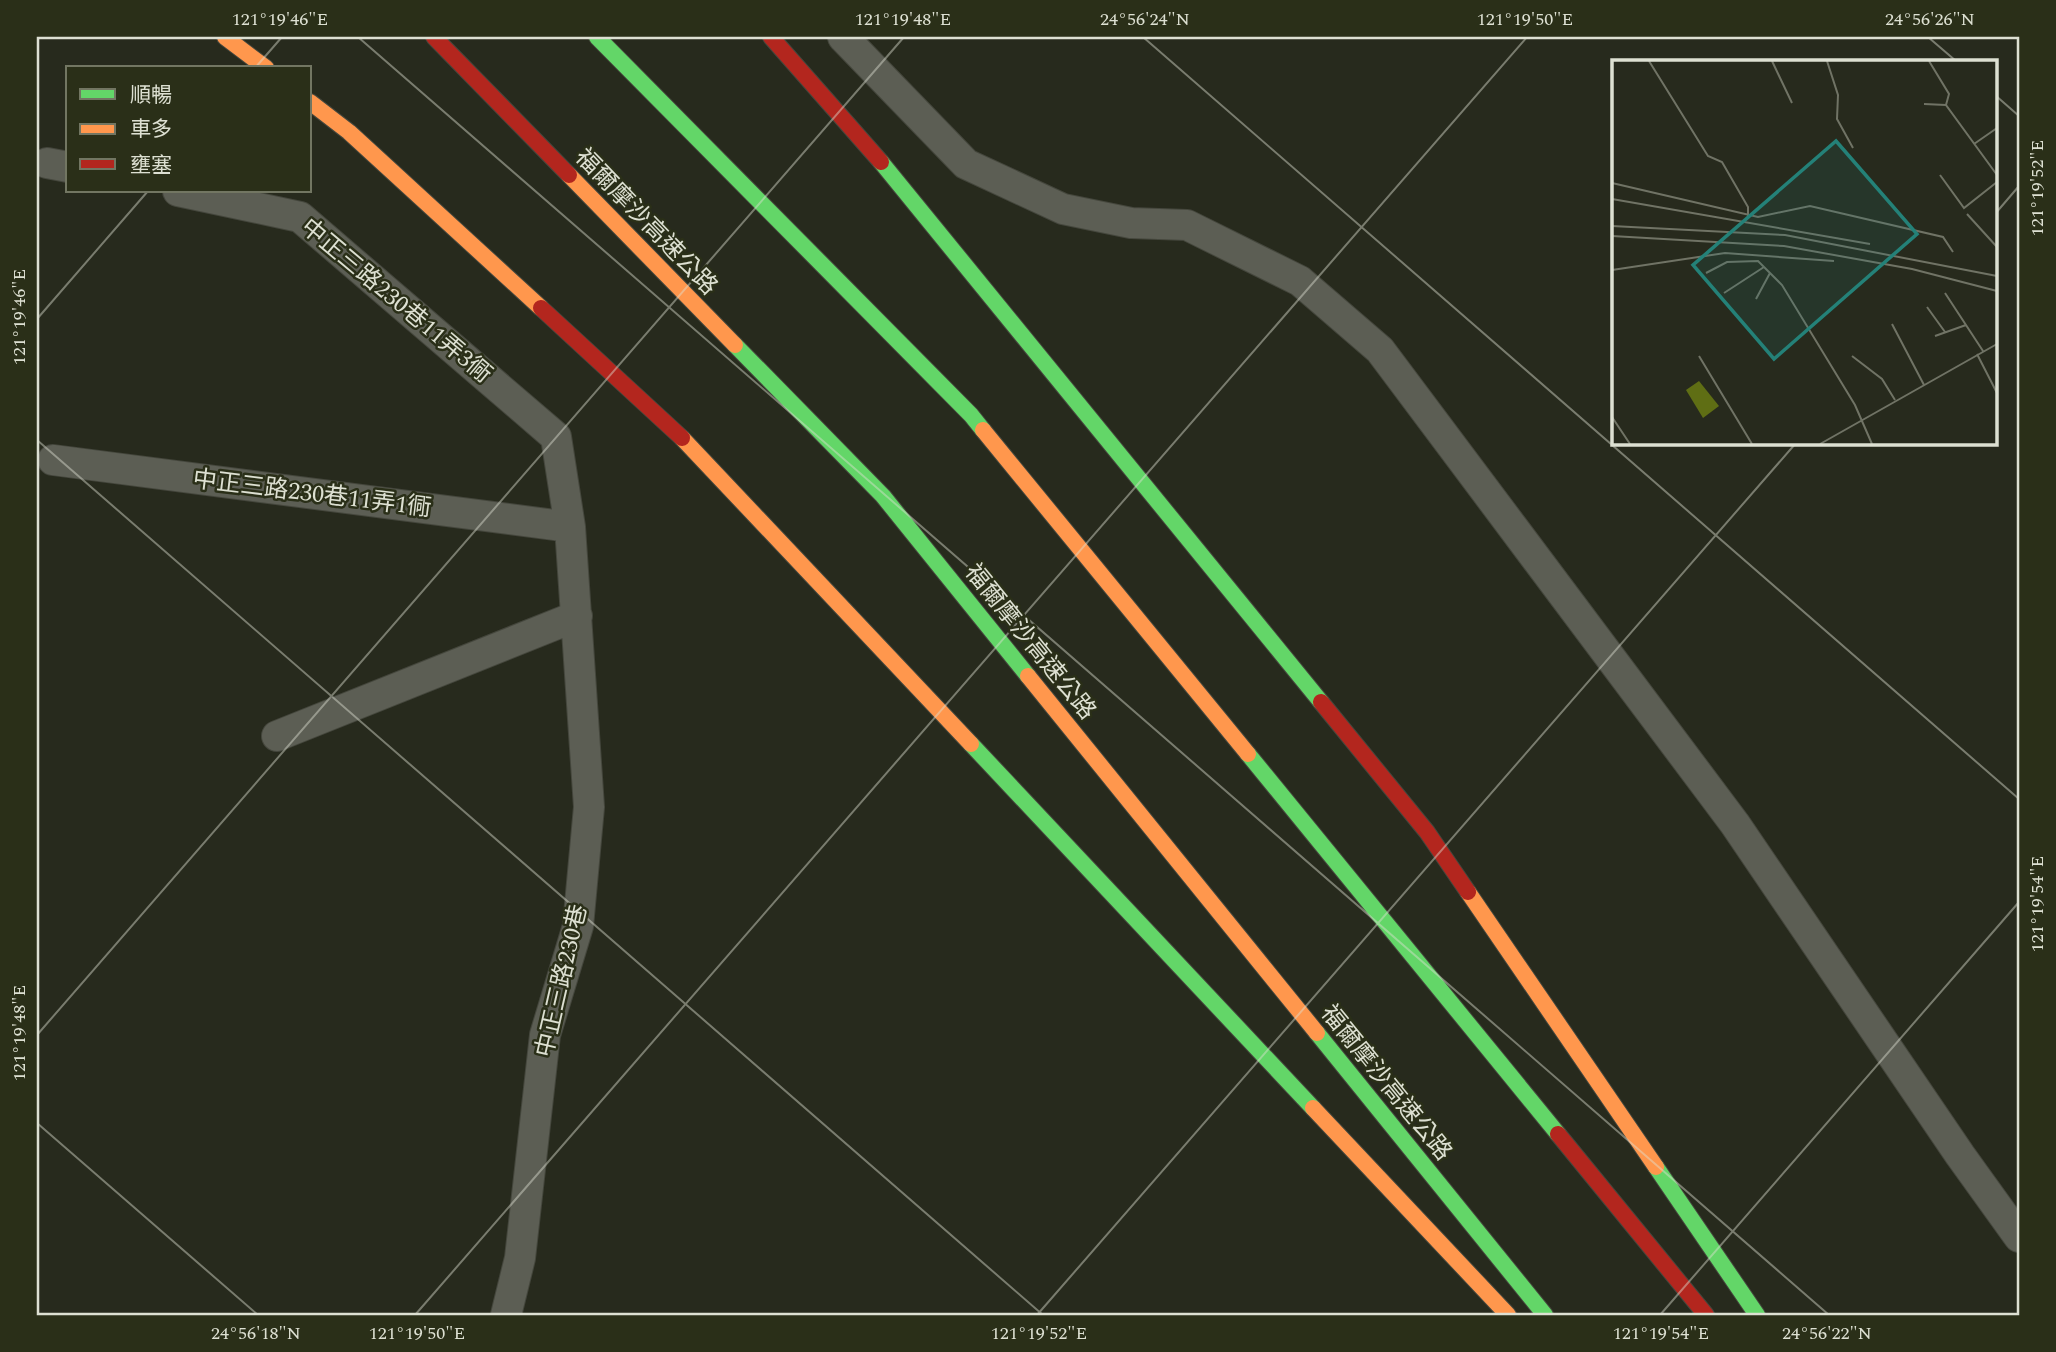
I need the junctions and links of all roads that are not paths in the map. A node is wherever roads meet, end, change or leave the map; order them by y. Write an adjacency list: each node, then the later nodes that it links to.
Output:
1 (225, 37): 6 (highway)
2 (434, 37): 17 (highway, 福爾摩沙高速公路)
3 (597, 37): 18 (highway)
4 (771, 37): 19 (highway)
5 (843, 37): 14 (lane)
6 (263, 66)
7 (312, 104): 16 (highway)
8 (183, 192): 9 (lane, 中正三路230巷11弄3衕)
9 (556, 436): 11 (lane, 中正三路230巷)
10 (53, 460): 11 (lane, 中正三路230巷11弄1衕)
11 (570, 527): 12 (lane, 中正三路230巷)
12 (577, 616): 13 (lane); 15 (lane, 中正三路230巷)
13 (276, 736)
14 (2019, 1237)
15 (506, 1315)
16 (1508, 1315)
17 (1545, 1315)
18 (1706, 1315)
19 (1757, 1315)

